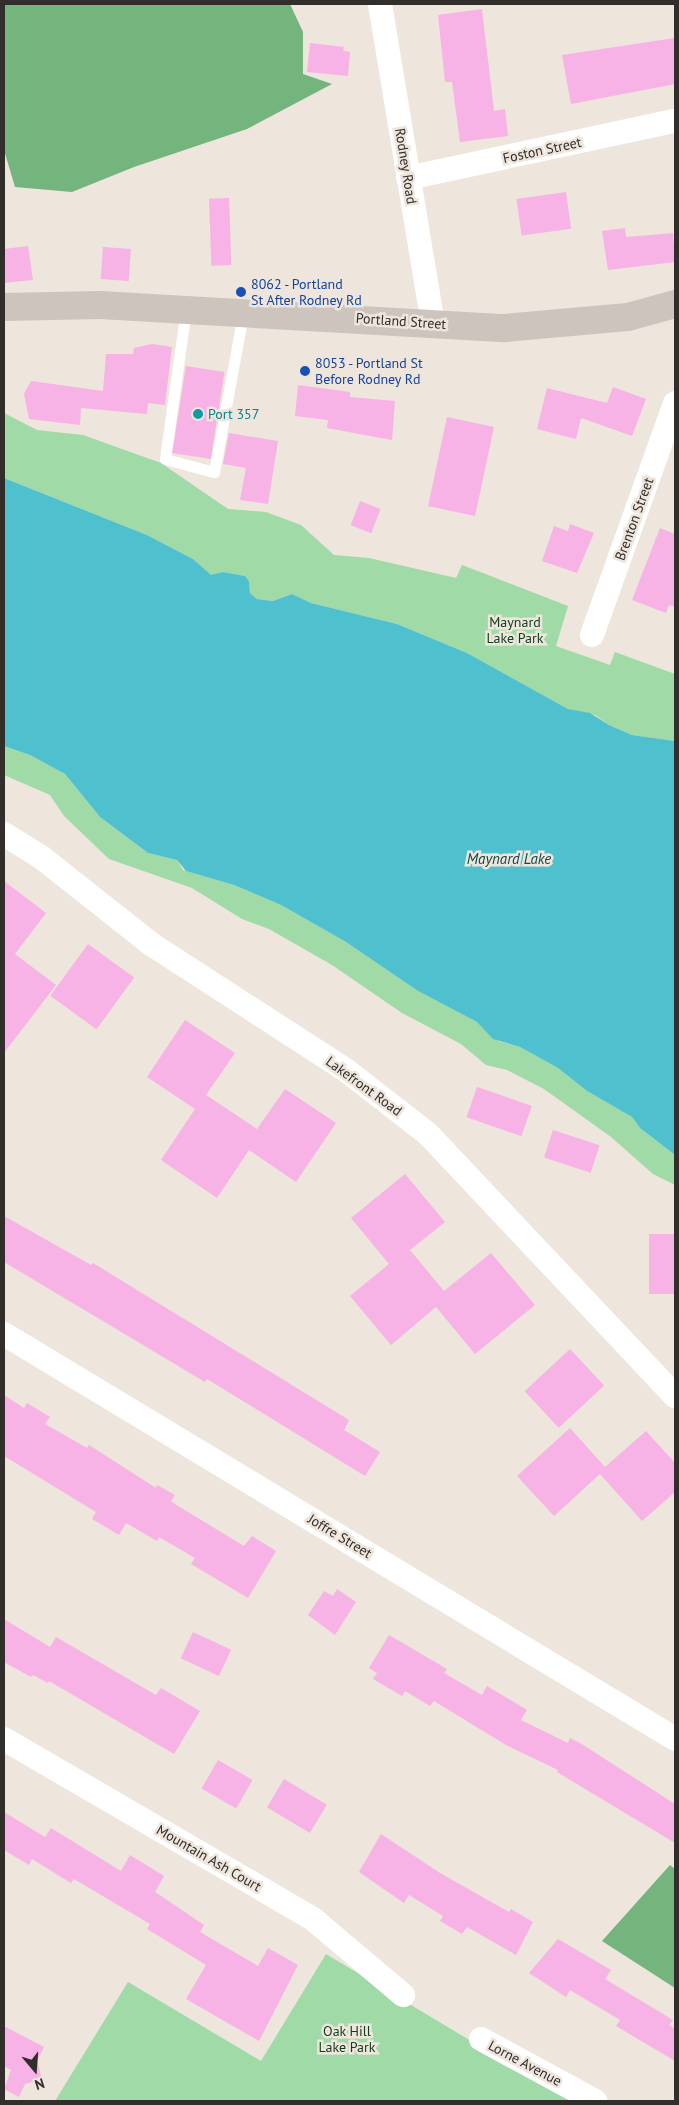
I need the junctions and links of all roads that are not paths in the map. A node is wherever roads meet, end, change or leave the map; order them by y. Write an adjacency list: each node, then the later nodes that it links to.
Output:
1 (380, 4): 3 (street, Rodney Road)
2 (675, 121): 3 (street, Foston Street)
3 (408, 178): 8 (street, Rodney Road)
4 (675, 304): 8 (main road, Portland Street)
5 (4, 307): 6 (main road, Portland Street)
6 (186, 309): 7 (main road, Portland Street); 7 (lane)
7 (244, 312): 8 (main road, Portland Street)
8 (439, 324)
9 (675, 403): 10 (street, Brenton Street)
10 (592, 635)
11 (4, 834): 13 (street, Lakefront Road)
12 (4, 1334): 15 (street, Joffre Street)
13 (675, 1396)
14 (4, 1739): 16 (street, Mountain Ash Court)
15 (675, 1739)
16 (403, 1995)
17 (481, 2039): 18 (street, Lorne Avenue)
18 (595, 2101)

